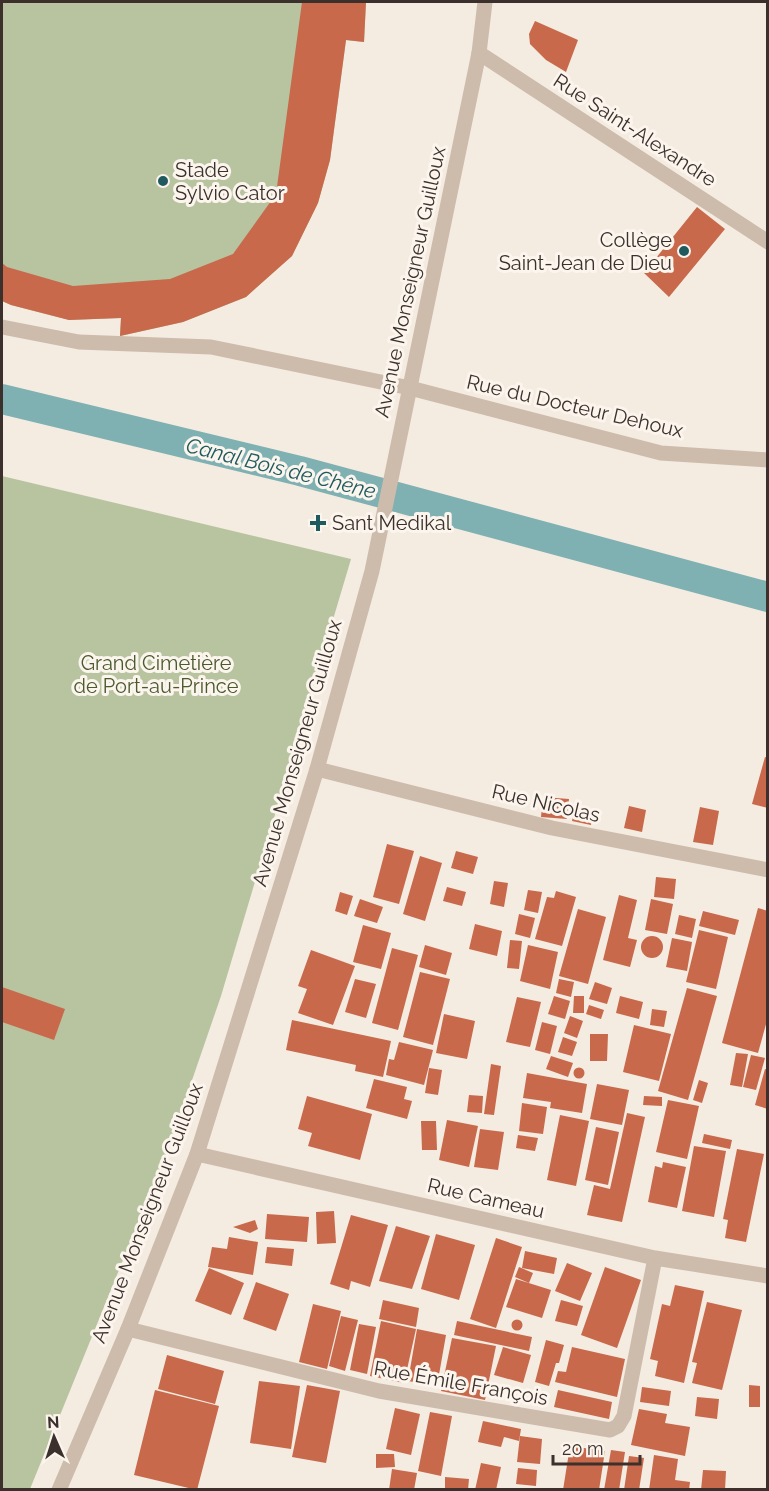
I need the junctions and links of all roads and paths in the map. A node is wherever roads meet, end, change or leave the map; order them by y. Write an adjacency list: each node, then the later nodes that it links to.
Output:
1 (485, 2): 2 (street, Avenue Monseigneur Guilloux)
2 (479, 53): 3 (street, Rue Saint-Alexandre); 5 (street, Avenue Monseigneur Guilloux)
3 (768, 242)
4 (2, 327): 5 (street, Rue du Docteur Dehoux)
5 (410, 388): 6 (street, Rue du Docteur Dehoux); 7 (street, Avenue Monseigneur Guilloux)
6 (768, 460)
7 (317, 769): 8 (street, Rue Nicolas); 9 (street, Avenue Monseigneur Guilloux)
8 (768, 870)
9 (196, 1154): 10 (street, Rue Cameau); 12 (street, Avenue Monseigneur Guilloux)
10 (655, 1258): 11 (street, Rue Cameau); 12 (street, Rue Émile François)
11 (768, 1276)
12 (128, 1329): 13 (street, Avenue Monseigneur Guilloux)
13 (60, 1489)

